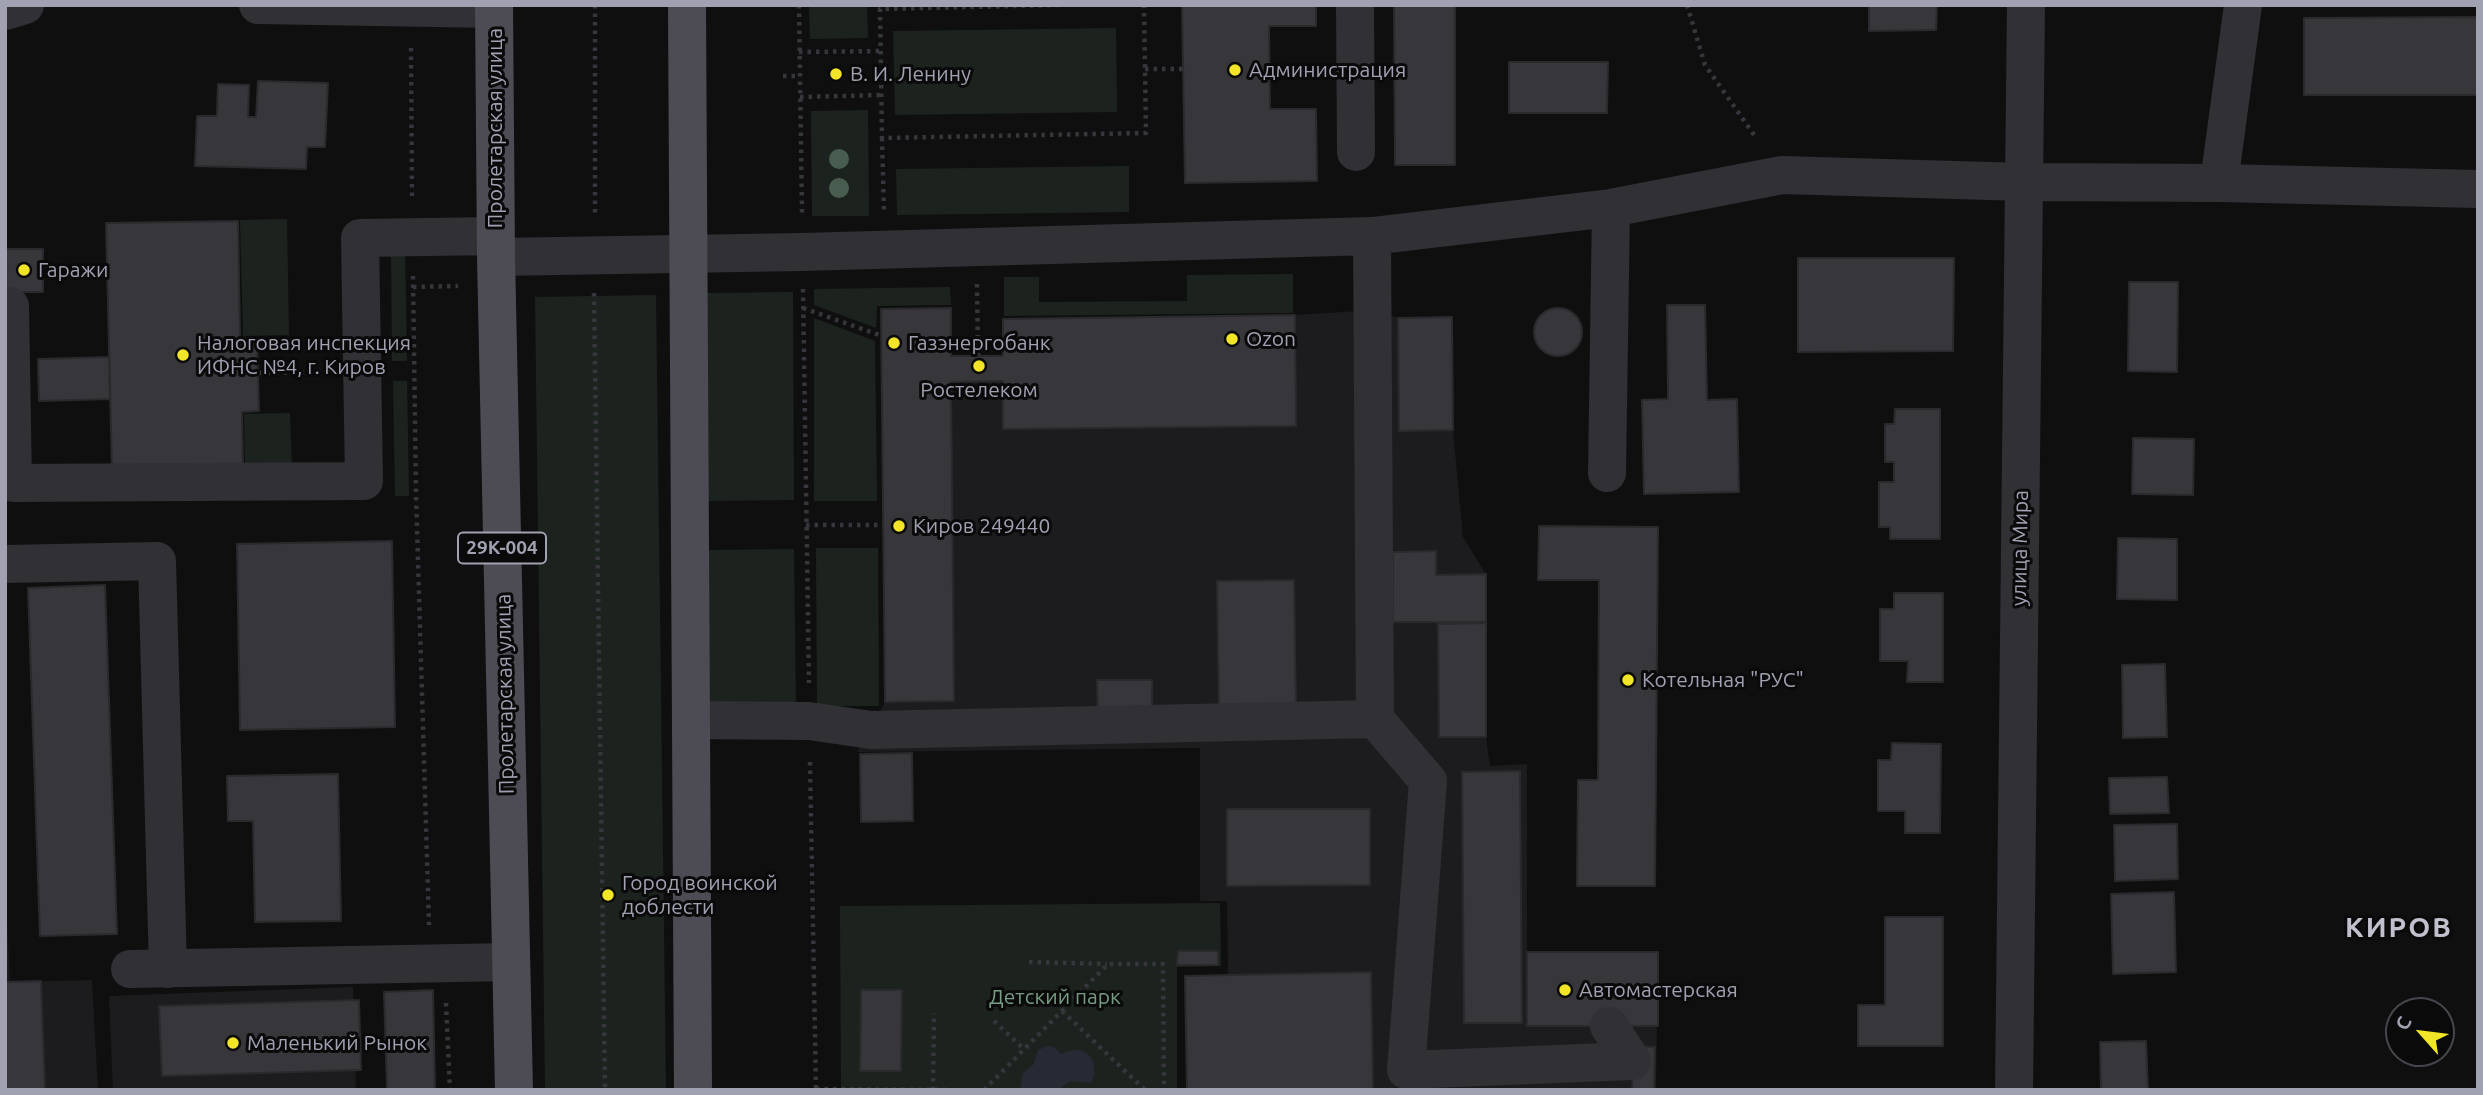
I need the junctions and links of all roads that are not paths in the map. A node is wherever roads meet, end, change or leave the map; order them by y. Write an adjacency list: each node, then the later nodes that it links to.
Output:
1 (25, 5): 8 (street)
2 (258, 5): 7 (street)
3 (687, 5): 16 (main road)
4 (1355, 5): 9 (street)
5 (2026, 5): 10 (street, улица Мира)
6 (2243, 5): 11 (street)
7 (494, 7): 15 (main road, Пролетарская улица / 29К-004)
8 (5, 11)
9 (1356, 152)
10 (2024, 183): 11 (street); 13 (street); 29 (street, улица Мира)
11 (2219, 183): 12 (street)
12 (2478, 189)
13 (1611, 208): 14 (street); 19 (street)
14 (1372, 236): 16 (street); 21 (street)
15 (496, 246): 16 (street); 18 (street); 23 (main road, Пролетарская улица / 29К-004)
16 (688, 254): 22 (main road)
17 (5, 306): 18 (street)
18 (8, 415)
19 (1607, 472)
20 (5, 564): 25 (street)
21 (1375, 719): 22 (street); 26 (street)
22 (691, 720): 28 (main road)
23 (511, 962): 25 (street); 27 (main road, Пролетарская улица / 29К-004)
24 (130, 969): 25 (street)
25 (168, 969)
26 (1609, 1026)
27 (514, 1090)
28 (693, 1090)
29 (2014, 1090)

